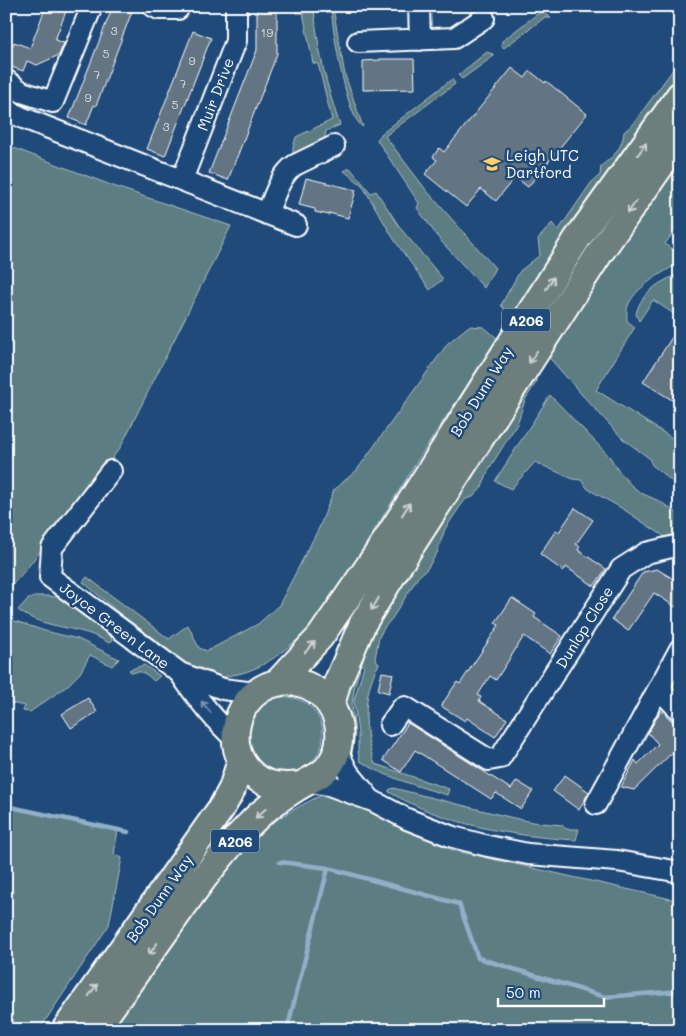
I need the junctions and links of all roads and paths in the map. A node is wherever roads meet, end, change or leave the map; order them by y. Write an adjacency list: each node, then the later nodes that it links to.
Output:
1 (92, 6): 9 (street)
2 (153, 6): 5 (street)
3 (236, 6): 14 (street, Muir Drive)
4 (419, 6): 7 (street)
5 (178, 8)
6 (484, 18): 7 (street)
7 (420, 40): 8 (street)
8 (358, 42)
9 (6, 80)
10 (680, 95): 22 (main road, Bob Dunn Way / A206, one-way to 10)
11 (6, 109): 14 (street)
12 (680, 138): 23 (main road, Bob Dunn Way / A206, one-way to 23)
13 (334, 146): 15 (street)
14 (182, 180): 15 (street)
15 (267, 214): 16 (street)
16 (296, 225)
17 (111, 471): 20 (street, Joyce Green Lane)
18 (680, 545): 25 (street, Dunlop Close)
19 (680, 649): 21 (street)
20 (180, 673): 22 (street, Joyce Green Lane); 26 (street, Joyce Green Lane, one-way to 20)
21 (662, 684): 24 (street); 30 (street)
22 (266, 688): 23 (main road); 26 (main road)
23 (331, 705): 27 (main road)
24 (680, 711)
25 (390, 725)
26 (238, 749): 28 (main road); 32 (main road, Bob Dunn Way / A206, one-way to 26)
27 (337, 750): 28 (main road); 29 (street)
28 (305, 784): 29 (street); 33 (main road, Bob Dunn Way / A206, one-way to 33)
29 (373, 801): 31 (street)
30 (596, 804)
31 (680, 872)
32 (65, 1030)
33 (95, 1030)

